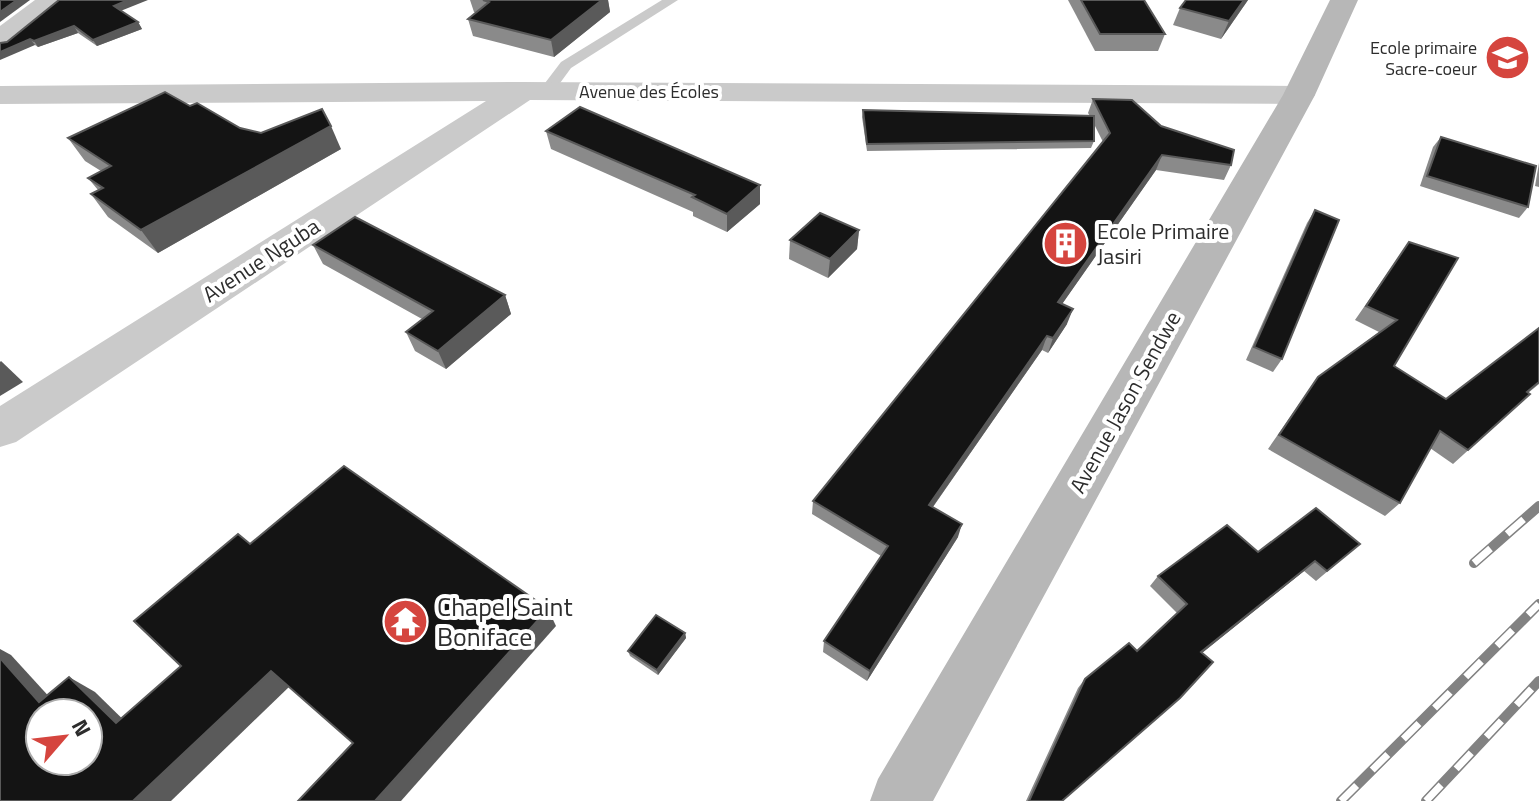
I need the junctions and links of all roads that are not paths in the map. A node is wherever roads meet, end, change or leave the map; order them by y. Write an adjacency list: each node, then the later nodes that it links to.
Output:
1 (52, 0): 4 (street)
2 (671, 0): 5 (lane)
3 (1344, 0): 7 (main road, Avenue Jason Sendwe)
4 (0, 40)
5 (535, 91): 6 (street, Avenue des Écoles); 7 (street, Avenue des Écoles); 8 (street, Avenue Nguba)
6 (0, 95)
7 (1299, 95): 9 (main road, Avenue Jason Sendwe)
8 (0, 429)
9 (900, 801)

